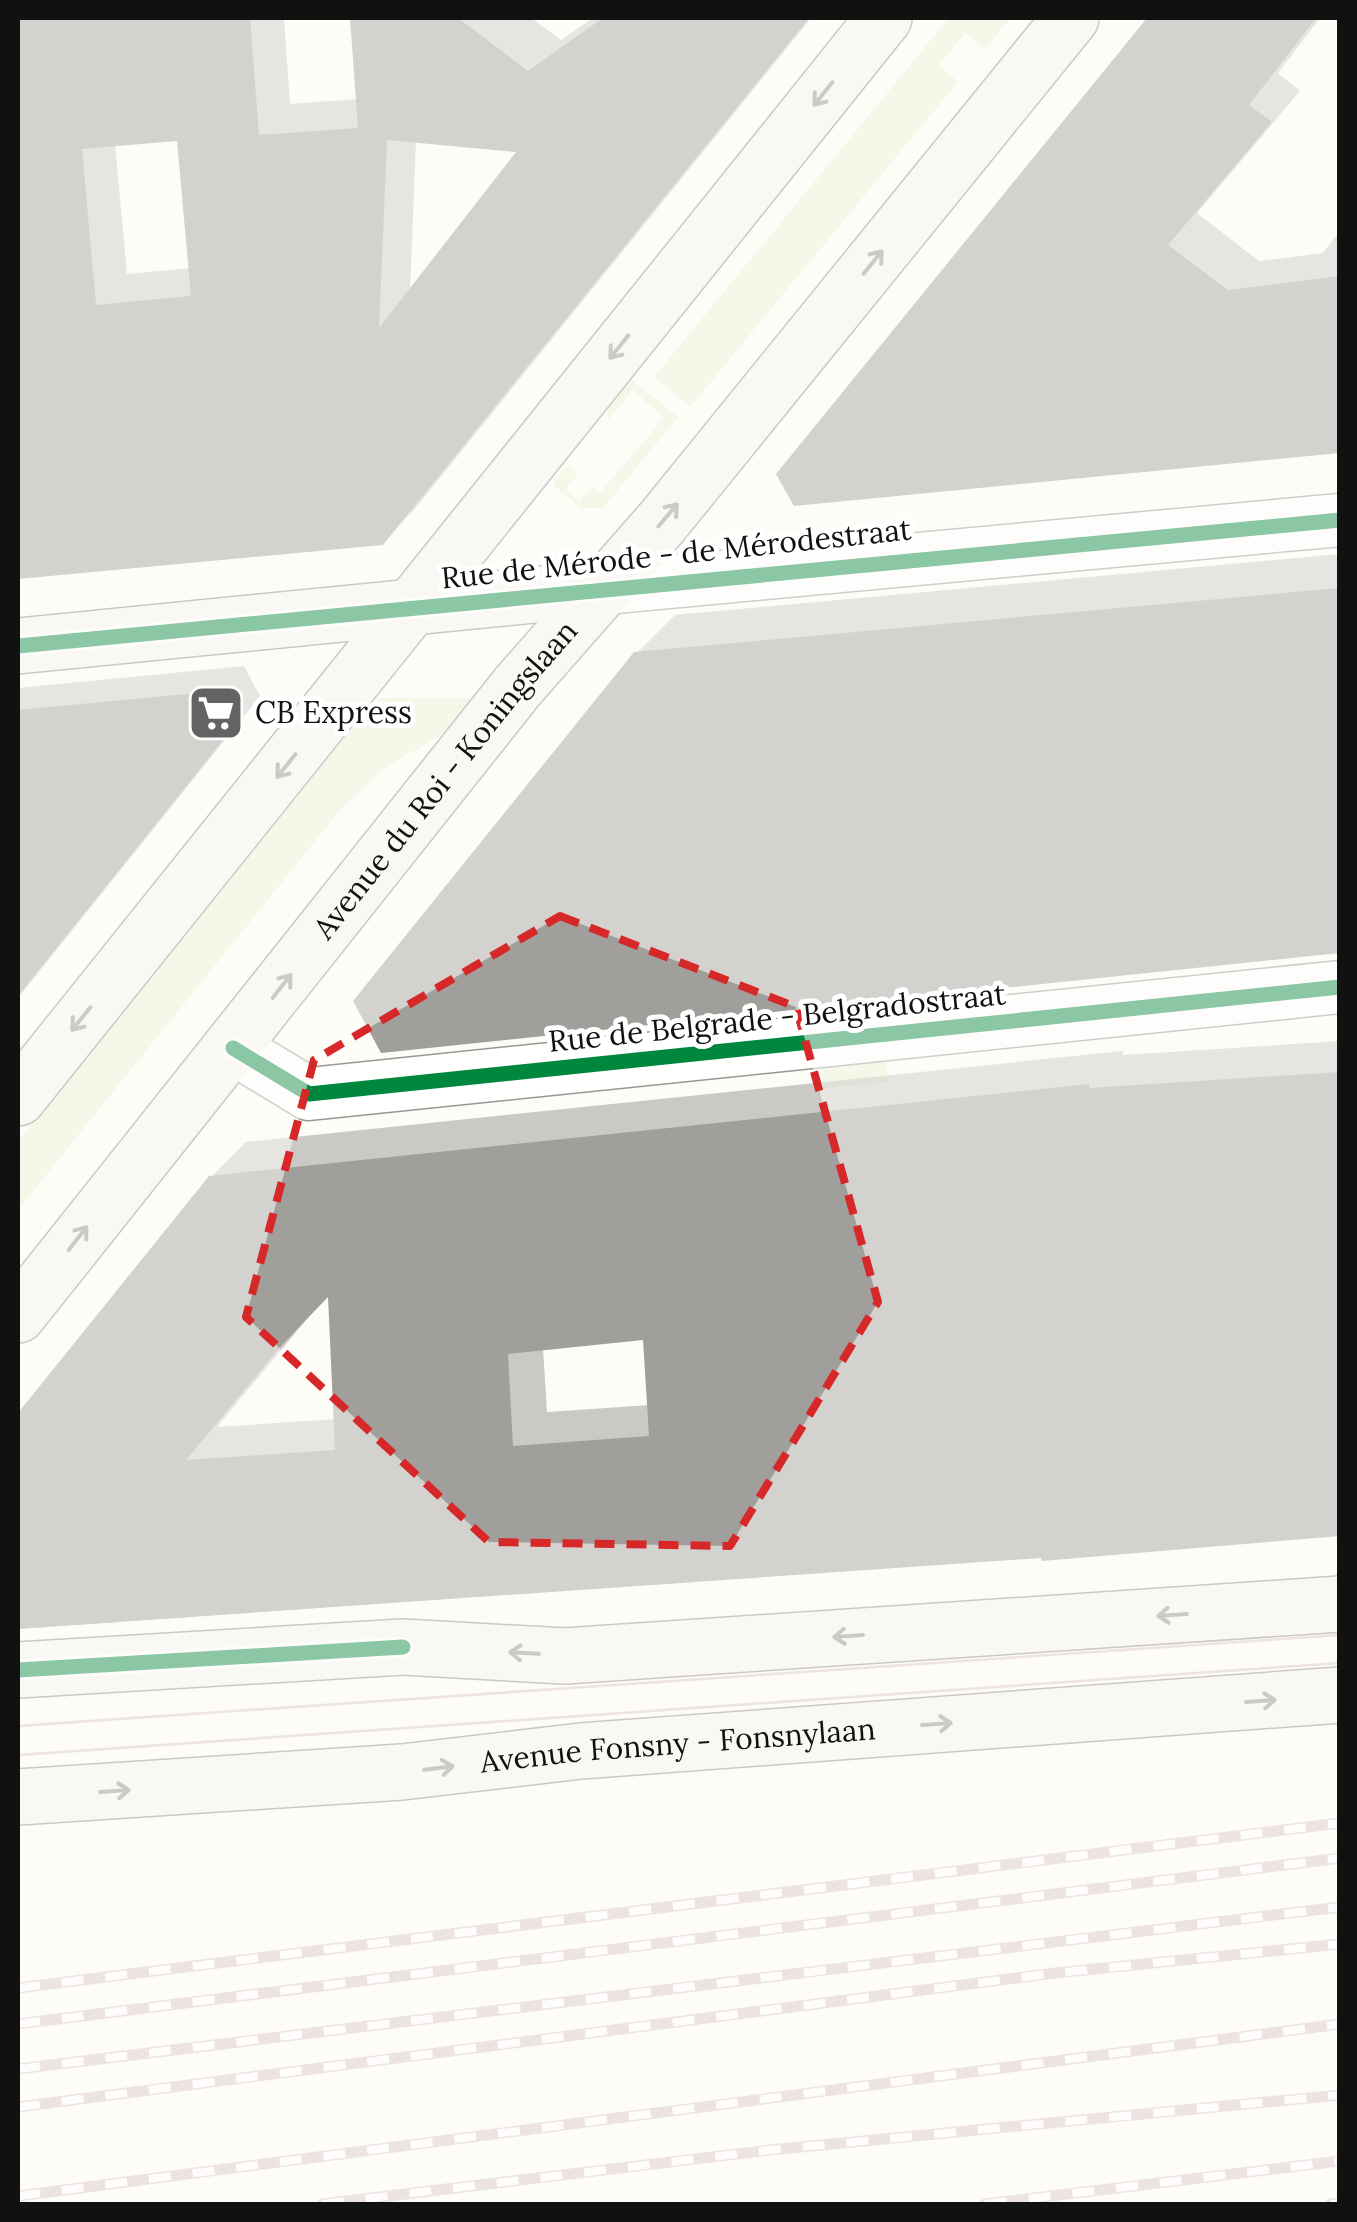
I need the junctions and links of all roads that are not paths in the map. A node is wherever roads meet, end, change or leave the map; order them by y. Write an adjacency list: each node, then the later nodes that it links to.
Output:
1 (884, 18): 5 (main road, one-way to 5)
2 (1071, 18): 4 (main road, Avenue du Roi - Koningslaan, one-way to 2)
3 (1340, 520): 4 (street, Rue de Mérode - de Mérodestraat)
4 (604, 588): 5 (main road, Rue de Mérode - de Mérodestraat); 8 (main road, Avenue du Roi - Koningslaan, one-way to 4)
5 (412, 608): 6 (main road, Rue de Mérode - de Mérodestraat); 9 (main road, one-way to 9)
6 (18, 646)
7 (1340, 988): 8 (street, Rue de Belgrade - Belgradostraat)
8 (233, 1048): 10 (main road, Avenue du Roi - Koningslaan, one-way to 8)
9 (18, 1098)
10 (18, 1315)
11 (1340, 1604): 12 (main road, one-way to 12)
12 (18, 1670)
13 (1340, 1695): 14 (main road, Avenue Fonsny - Fonsnylaan, one-way to 13)
14 (18, 1797)

